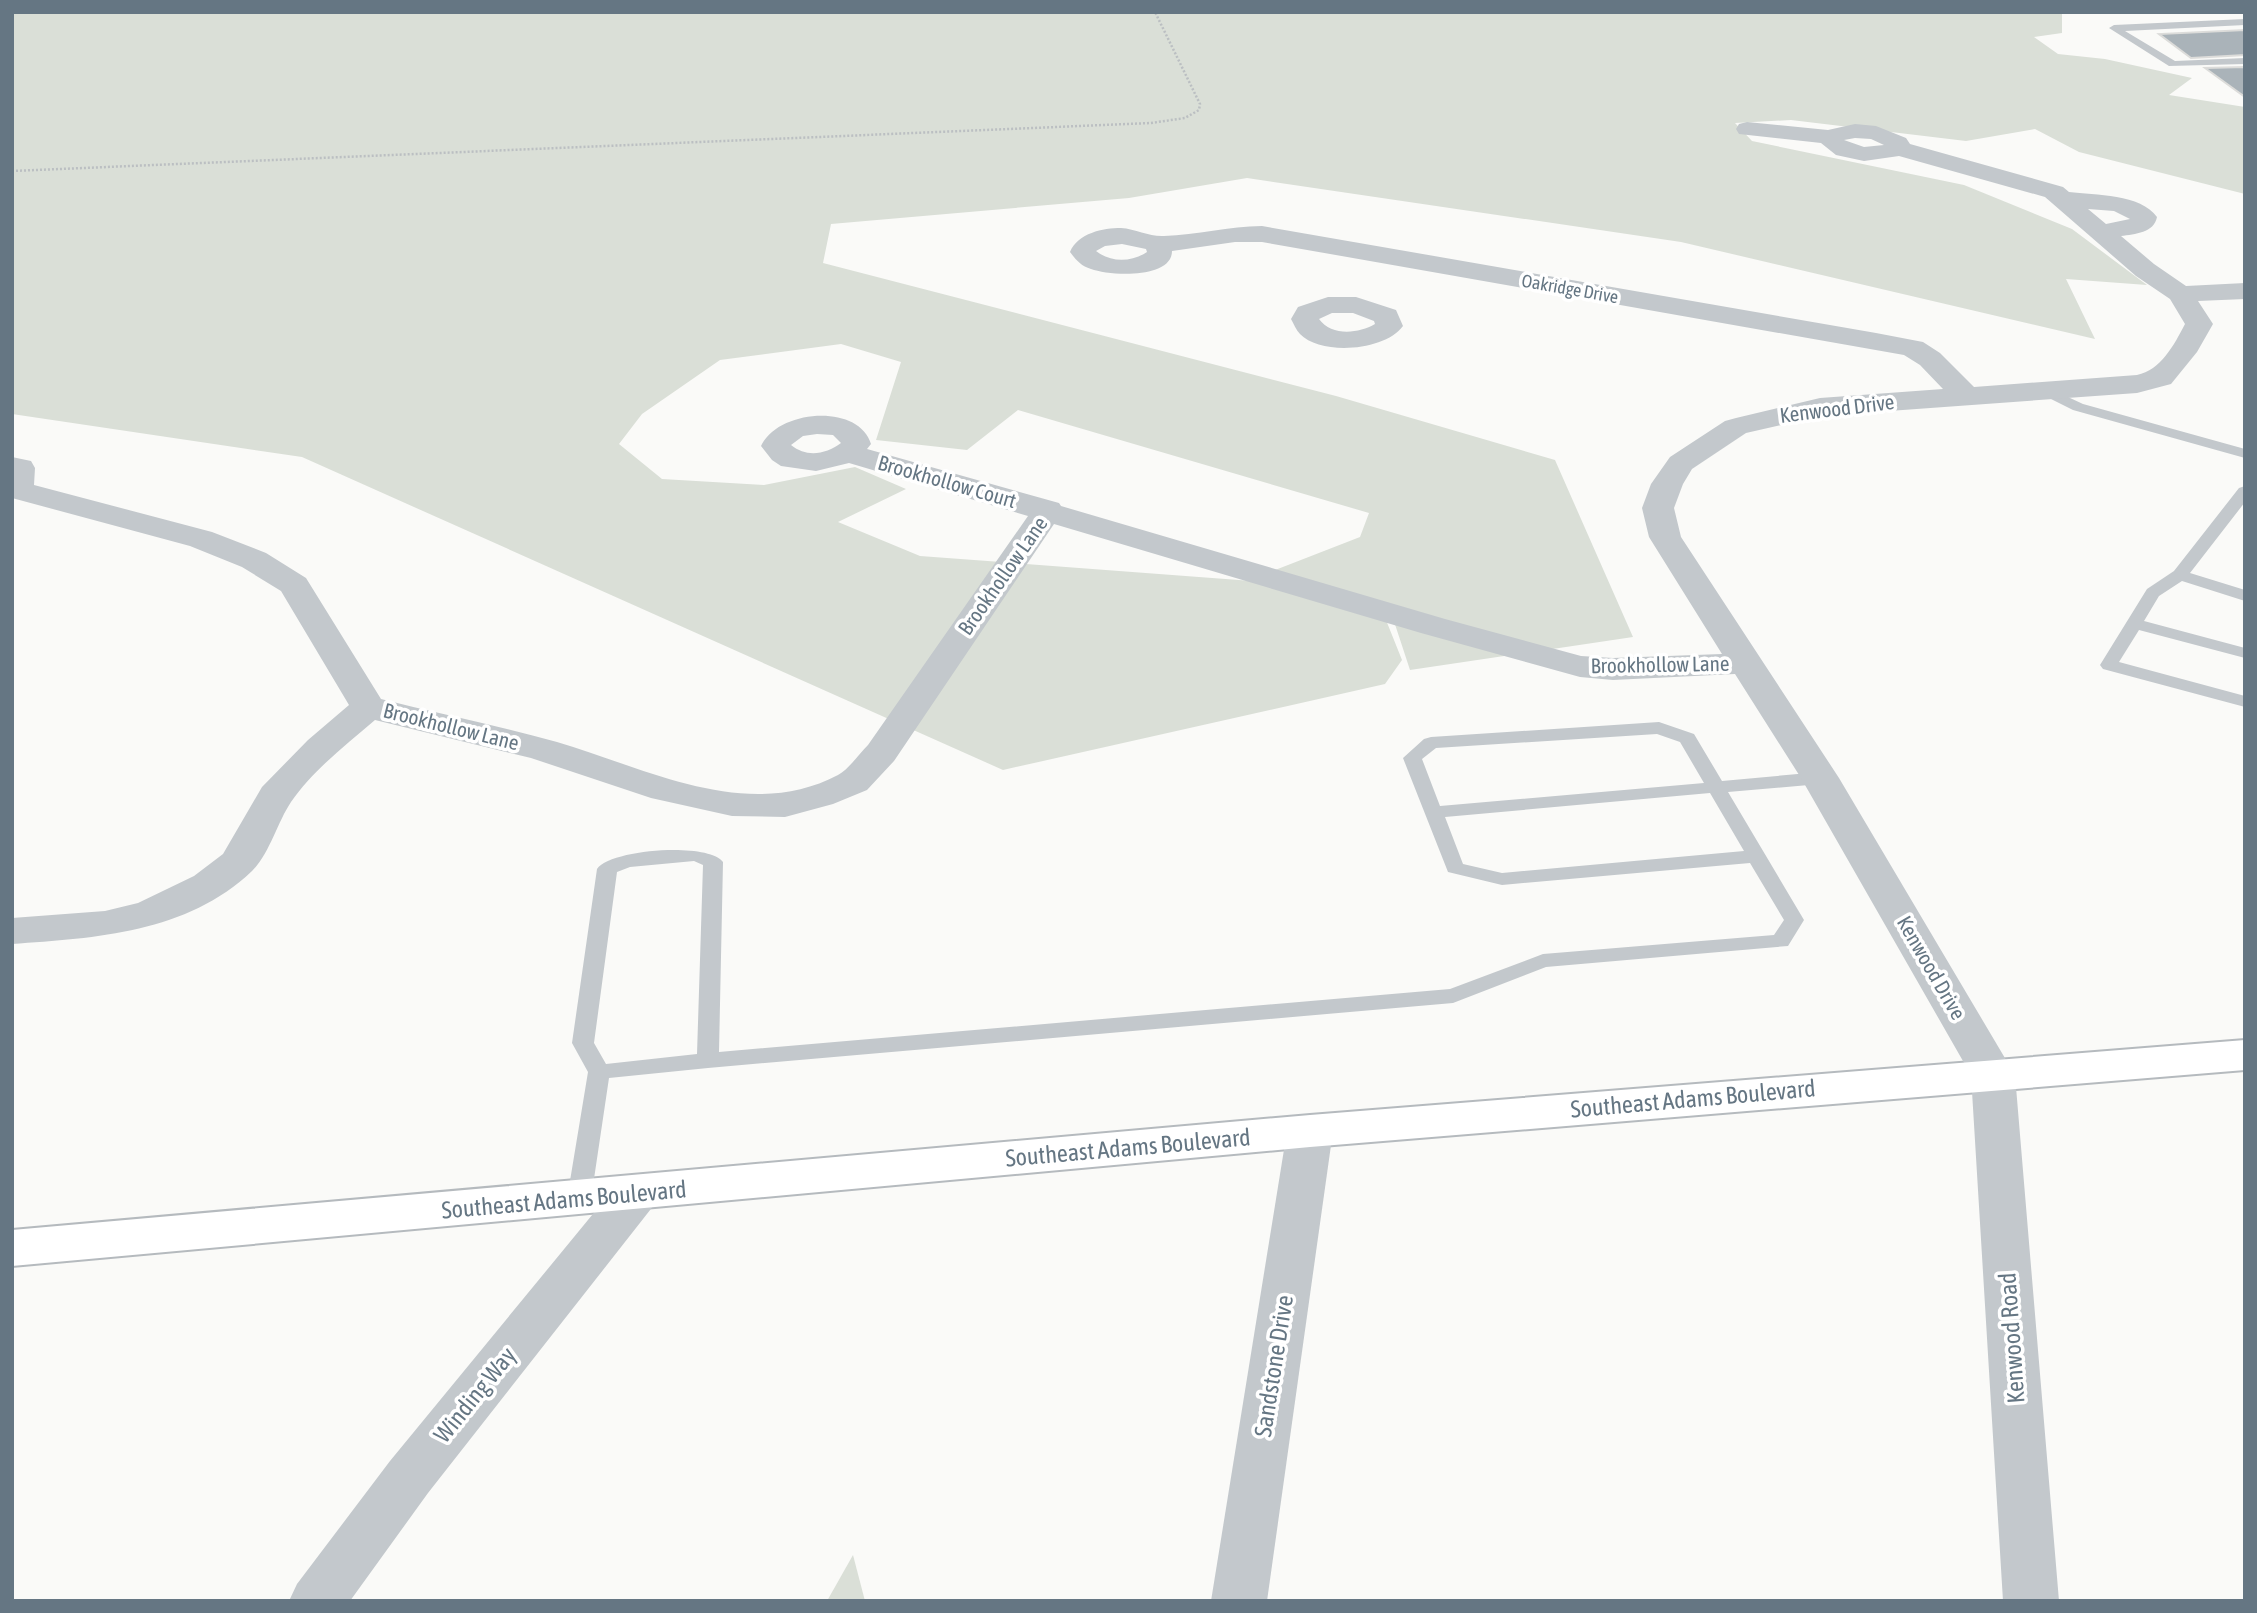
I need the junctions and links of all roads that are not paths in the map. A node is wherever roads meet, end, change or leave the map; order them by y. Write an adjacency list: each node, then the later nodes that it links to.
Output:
1 (2245, 22): 2 (lane)
2 (2245, 61)
3 (1747, 129): 4 (street, Kenwood Drive)
4 (2062, 199): 5 (street, Kenwood Drive); 5 (street)
5 (2101, 232): 10 (street, Kenwood Drive)
6 (1158, 245): 7 (street, Oakridge Drive)
7 (1409, 261): 9 (street); 12 (street, Oakridge Drive)
8 (2245, 290): 10 (street)
9 (1377, 292)
10 (2180, 294): 11 (street, Kenwood Drive)
11 (2042, 390): 12 (street, Kenwood Drive); 14 (lane)
12 (1965, 395): 22 (street, Kenwood Drive)
13 (847, 453): 17 (street, Brookhollow Court)
14 (2245, 454)
15 (14, 483): 24 (street, Brookhollow Lane)
16 (2245, 491): 18 (lane)
17 (1048, 510): 22 (street, Brookhollow Lane); 24 (street, Brookhollow Lane)
18 (2180, 575): 19 (lane); 20 (lane)
19 (2245, 596)
20 (2134, 624): 21 (lane); 23 (lane)
21 (2245, 653)
22 (1746, 663): 25 (street, Kenwood Drive)
23 (2245, 702)
24 (368, 706): 29 (street, Brookhollow Lane)
25 (1820, 778): 26 (lane); 33 (street, Kenwood Drive)
26 (1716, 787): 27 (lane); 27 (lane); 28 (lane)
27 (1433, 812): 28 (lane)
28 (1757, 856): 31 (lane)
29 (12, 931)
30 (2245, 1055): 33 (main road, Southeast Adams Boulevard)
31 (708, 1060): 32 (lane); 32 (lane)
32 (599, 1072): 36 (lane)
33 (1993, 1075): 34 (main road, Southeast Adams Boulevard); 40 (street, Kenwood Road)
34 (1310, 1131): 35 (main road, Southeast Adams Boulevard); 39 (street, Sandstone Drive)
35 (637, 1194): 36 (main road, Southeast Adams Boulevard); 38 (street, Winding Way)
36 (579, 1199): 37 (main road, Southeast Adams Boulevard)
37 (12, 1248)
38 (317, 1601)
39 (1238, 1601)
40 (2031, 1601)

